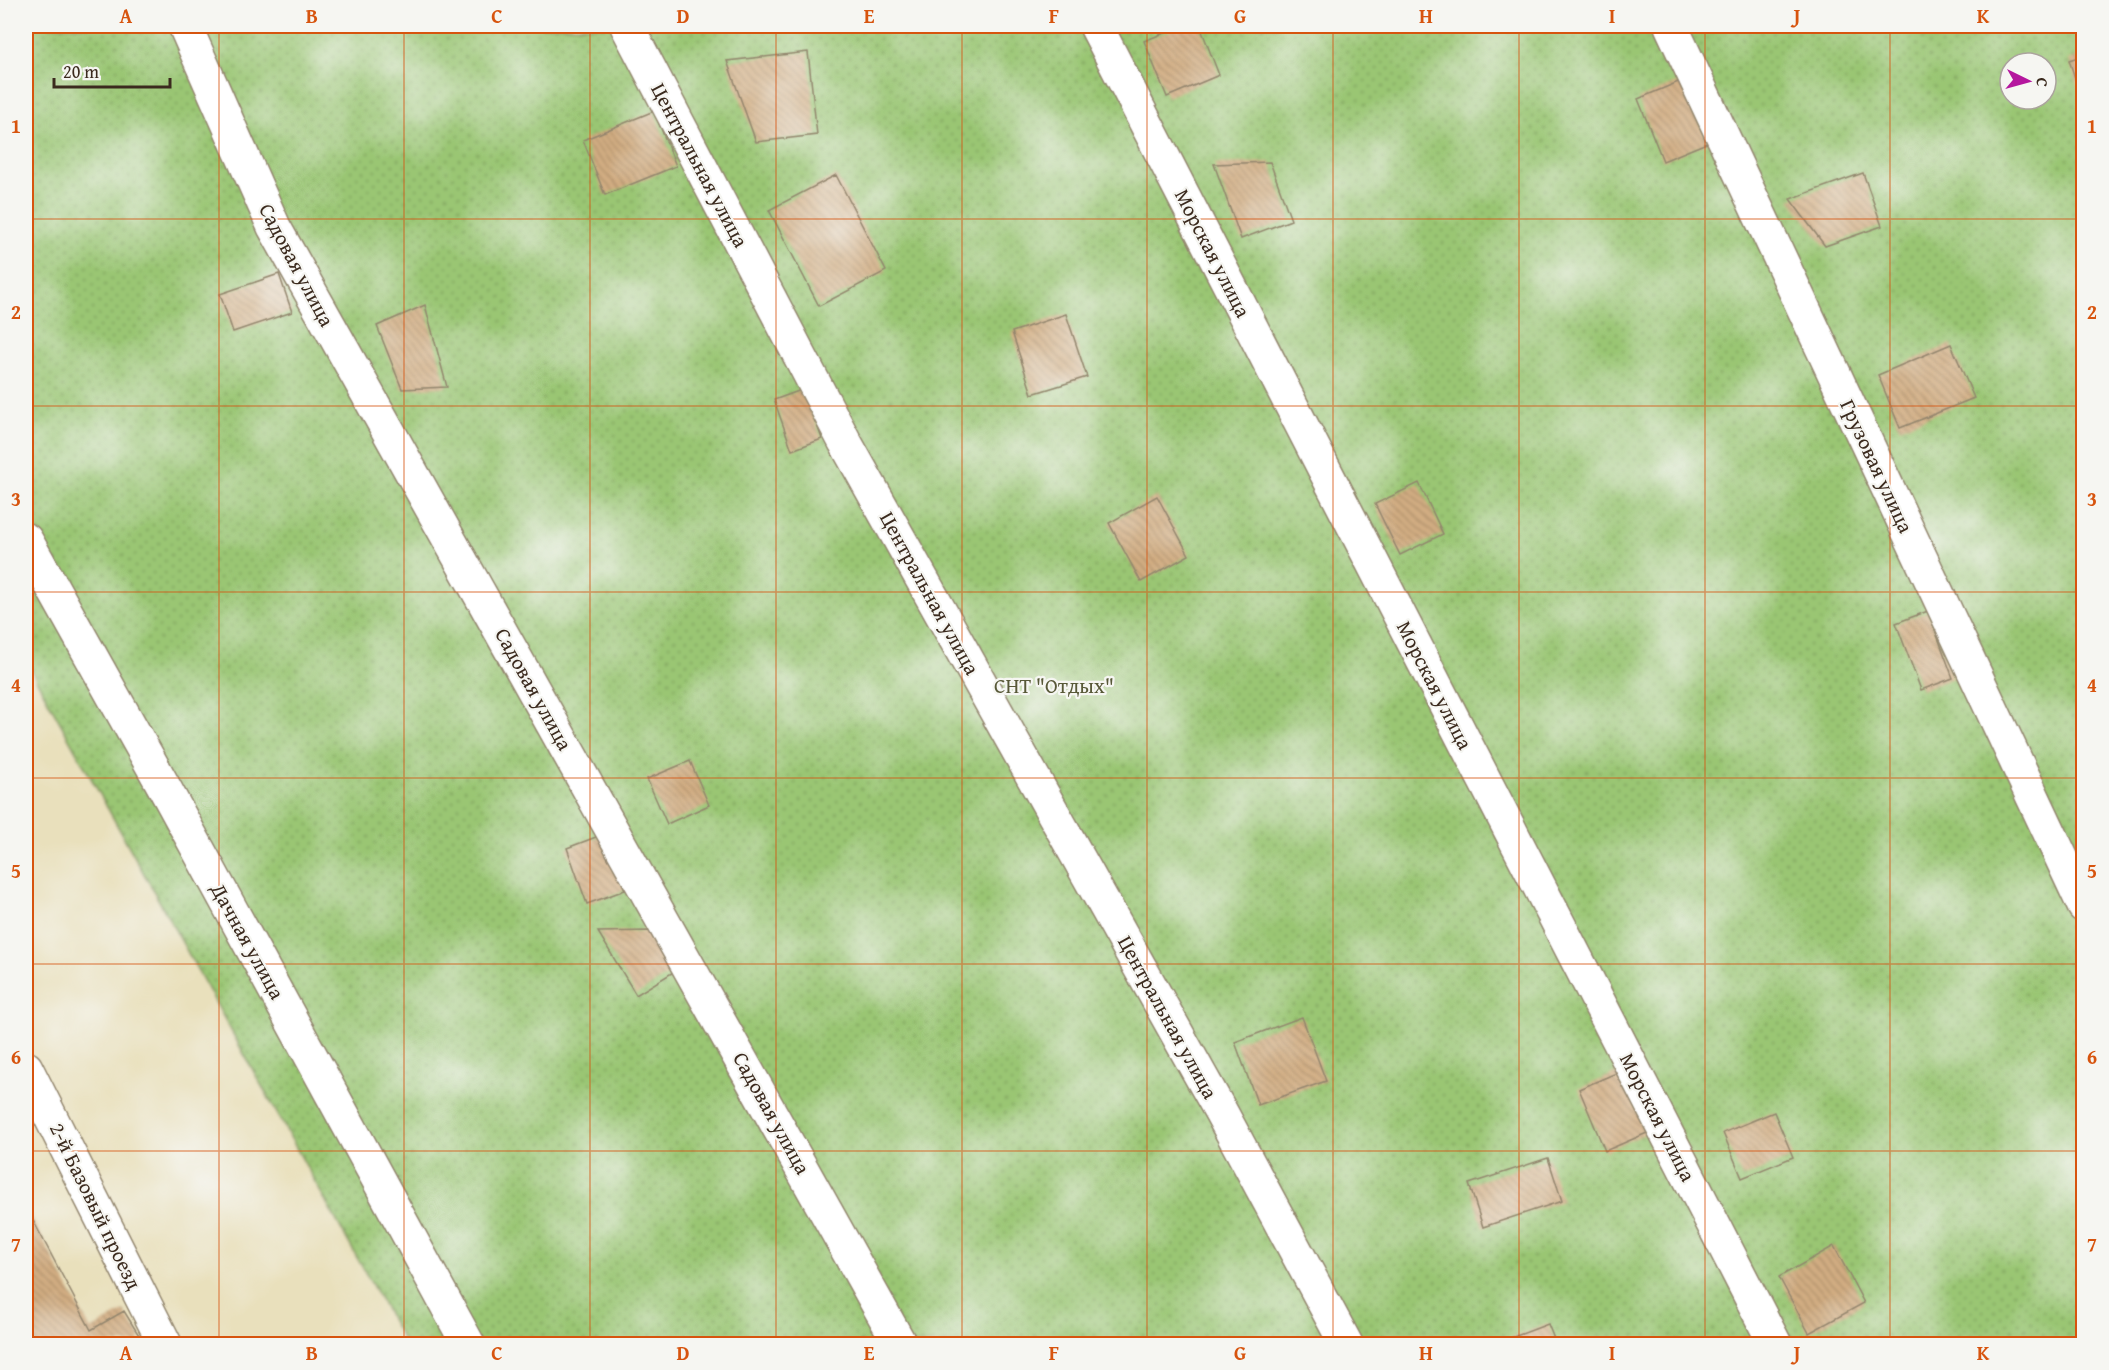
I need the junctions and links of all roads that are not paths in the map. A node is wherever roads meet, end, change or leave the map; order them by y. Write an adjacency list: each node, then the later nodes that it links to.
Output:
1 (184, 26): 10 (lane, Садовая улица)
2 (627, 26): 11 (lane, Центральная улица)
3 (1096, 26): 12 (lane, Морская улица)
4 (1671, 26): 6 (lane, Грузовая улица)
5 (26, 540): 9 (lane, Дачная улица)
6 (2084, 906)
7 (26, 1068): 8 (lane, 2-й Базовый проезд)
8 (165, 1344)
9 (468, 1344)
10 (900, 1344)
11 (1346, 1344)
12 (1775, 1344)

